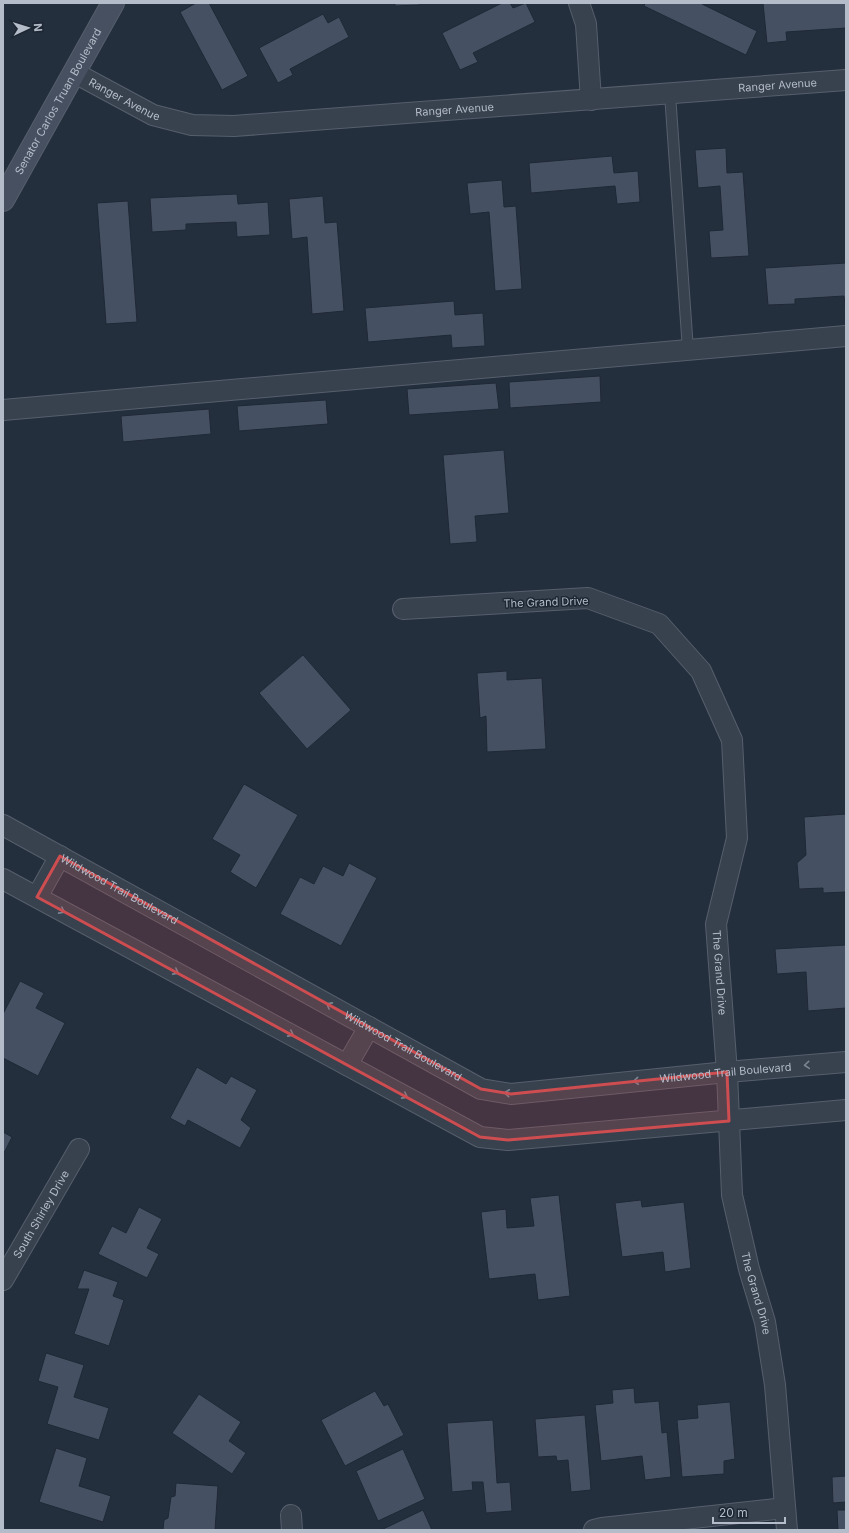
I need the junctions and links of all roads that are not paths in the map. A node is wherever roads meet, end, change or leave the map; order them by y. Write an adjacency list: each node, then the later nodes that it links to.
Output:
1 (113, 3): 3 (main road, Senator Carlos Truan Boulevard)
2 (579, 3): 6 (street)
3 (75, 73): 6 (street, Ranger Avenue); 7 (main road, Senator Carlos Truan Boulevard)
4 (846, 80): 5 (street, Ranger Avenue)
5 (670, 94): 6 (street, Ranger Avenue); 9 (lane)
6 (591, 100)
7 (3, 200)
8 (846, 336): 9 (street)
9 (688, 350): 10 (street)
10 (3, 410)
11 (403, 609): 19 (street, The Grand Drive)
12 (3, 825): 13 (street, Wildwood Trail Boulevard)
13 (60, 856): 15 (street); 16 (street, Wildwood Trail Boulevard, one-way to 13)
14 (3, 879): 15 (street)
15 (37, 897): 18 (street, one-way to 18)
16 (369, 1027): 18 (street); 19 (street, Wildwood Trail Boulevard, one-way to 16)
17 (846, 1062): 19 (street, Wildwood Trail Boulevard, one-way to 19)
18 (348, 1065): 21 (street, one-way to 21)
19 (727, 1072): 21 (street, The Grand Drive)
20 (846, 1110): 21 (street)
21 (729, 1121): 24 (street, The Grand Drive)
22 (79, 1149): 23 (street, South Shirley Drive)
23 (3, 1280)
24 (785, 1508): 25 (street); 26 (street, The Grand Drive)
25 (594, 1530)
26 (787, 1530)

